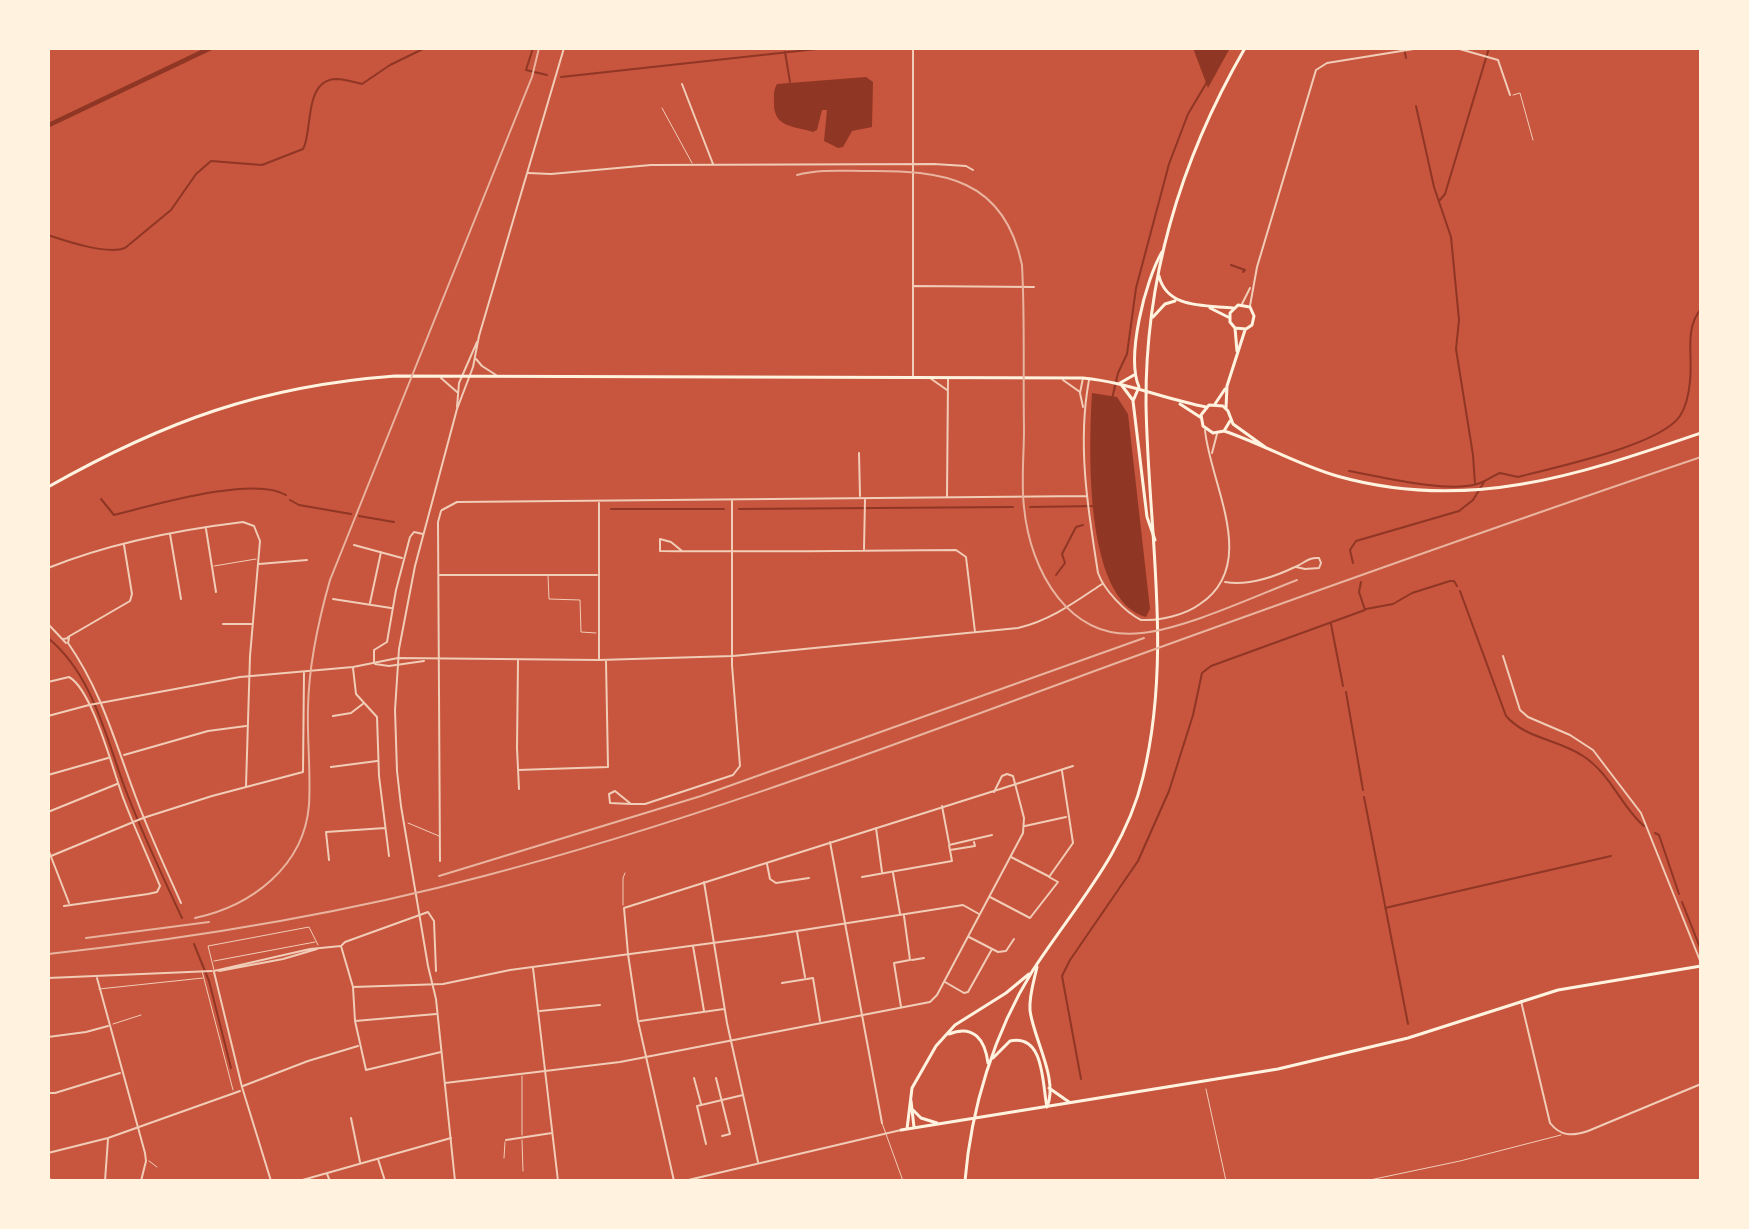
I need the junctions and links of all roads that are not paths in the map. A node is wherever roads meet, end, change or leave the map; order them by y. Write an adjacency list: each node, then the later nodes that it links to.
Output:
1 (564, 48): 16 (street)
2 (913, 48): 13 (street)
3 (1245, 48): 17 (main road)
4 (1420, 48): 6 (street)
5 (1456, 48): 7 (street)
6 (1411, 49): 19 (street)
7 (1468, 49): 9 (street)
8 (682, 84): 12 (street)
9 (1510, 95): 11 (lane)
10 (662, 108): 14 (lane)
11 (1533, 140)
12 (714, 165): 13 (street); 14 (street)
13 (912, 165): 15 (street); 20 (street)
14 (693, 166): 16 (street)
15 (973, 170)
16 (528, 173): 31 (street)
17 (1162, 252): 18 (main road); 37 (main road)
18 (1158, 273): 22 (main road); 28 (main road)
19 (1252, 283): 23 (street); 25 (street)
20 (912, 286): 21 (street); 39 (street)
21 (1034, 287)
22 (1179, 301): 24 (main road); 28 (main road)
23 (1242, 305): 25 (main road); 26 (main road)
24 (1207, 306): 26 (main road); 27 (main road)
25 (1250, 307): 30 (main road)
26 (1233, 308): 27 (main road)
27 (1229, 317): 29 (main road)
28 (1151, 321): 79 (main road)
29 (1235, 328): 30 (main road); 32 (main road)
30 (1246, 329): 32 (main road)
31 (479, 336): 33 (street); 34 (street)
32 (1237, 351): 46 (main road)
33 (476, 358): 35 (street); 36 (street)
34 (462, 375): 35 (main road); 38 (main road); 49 (street)
35 (470, 375): 36 (main road); 56 (street)
36 (497, 375): 39 (main road)
37 (1134, 375): 45 (main road); 47 (main road)
38 (436, 376): 49 (street); 67 (main road)
39 (913, 377): 41 (main road)
40 (1058, 377): 42 (main road); 43 (main road); 50 (street)
41 (929, 378): 42 (main road); 48 (street)
42 (948, 378): 48 (street)
43 (1083, 378): 44 (main road); 50 (street)
44 (1089, 379): 45 (main road); 57 (street)
45 (1120, 383): 47 (main road); 51 (main road)
46 (1227, 386): 53 (main road); 55 (main road)
47 (1139, 387): 51 (main road); 52 (main road)
48 (947, 390): 69 (street)
49 (457, 392): 56 (street)
50 (1080, 393): 57 (street)
51 (1133, 401): 79 (main road)
52 (1177, 402): 54 (main road); 58 (main road)
53 (1215, 404): 54 (main road); 55 (main road)
54 (1206, 407): 58 (main road)
55 (1226, 408): 59 (main road)
56 (457, 409): 74 (street)
57 (1084, 412): 68 (street)
58 (1201, 418): 60 (main road)
59 (1230, 421): 61 (main road); 64 (main road)
60 (1205, 430): 63 (main road); 66 (street)
61 (1224, 431): 63 (main road); 64 (main road)
62 (1701, 433): 64 (main road)
63 (1217, 434): 66 (street)
64 (1268, 449)
65 (859, 453): 70 (street)
66 (1212, 454): 96 (street)
67 (48, 487)
68 (1087, 496): 69 (street); 97 (street)
69 (947, 497): 71 (street)
70 (860, 498): 71 (street); 72 (street)
71 (865, 498): 84 (street)
72 (732, 499): 73 (street); 83 (street)
73 (599, 502): 75 (street); 95 (street)
74 (432, 503): 75 (street); 78 (street)
75 (442, 510): 93 (street)
76 (206, 528): 77 (street); 87 (street); 90 (street)
77 (170, 533): 80 (street); 99 (street)
78 (423, 534): 86 (street); 113 (street)
79 (1155, 540): 195 (main road)
80 (124, 544): 92 (street); 108 (street)
81 (354, 545): 85 (street)
82 (682, 551): 82 (street); 83 (street)
83 (732, 551): 84 (street); 111 (street)
84 (864, 551): 107 (street)
85 (381, 552): 86 (street); 101 (street)
86 (404, 558): 102 (street)
87 (258, 559): 89 (street); 90 (lane)
88 (307, 560): 89 (street)
89 (258, 564): 105 (street)
90 (212, 566): 98 (street)
91 (1296, 567): 91 (street); 96 (street)
92 (48, 568)
93 (438, 575): 94 (street); 117 (street)
94 (548, 575): 95 (street); 106 (lane)
95 (598, 575): 106 (street)
96 (1224, 582): 97 (street)
97 (1102, 584): 107 (street)
98 (216, 592)
99 (181, 599)
100 (333, 599): 101 (street)
101 (370, 604): 102 (street)
102 (393, 608): 119 (street)
103 (48, 624): 109 (street)
104 (223, 624): 105 (street)
105 (253, 624): 123 (street)
106 (598, 633): 118 (street)
107 (975, 633): 111 (street)
108 (68, 637): 109 (street); 110 (street)
109 (63, 639): 110 (street)
110 (68, 643): 126 (street)
111 (733, 656): 115 (street); 144 (street)
112 (1503, 656): 196 (street)
113 (398, 658): 116 (street); 119 (street); 120 (street)
114 (518, 659): 117 (street); 118 (street); 136 (street)
115 (606, 659): 118 (street); 136 (street)
116 (426, 660): 117 (street); 120 (street)
117 (440, 660): 155 (street)
118 (599, 660)
119 (374, 664): 120 (street); 121 (street)
120 (398, 665): 208 (street)
121 (353, 667): 122 (street); 125 (street)
122 (304, 670): 123 (street); 141 (street)
123 (251, 675): 126 (street); 130 (street)
124 (48, 682): 127 (street)
125 (364, 702): 129 (street); 133 (street)
126 (100, 703): 127 (street); 131 (street)
127 (90, 705): 128 (street); 132 (street)
128 (48, 716)
129 (333, 716)
130 (247, 726): 131 (street); 141 (street)
131 (122, 756): 148 (street)
132 (109, 758): 138 (street); 139 (street)
133 (378, 761): 135 (street); 152 (street)
134 (1073, 766): 137 (street)
135 (331, 767)
136 (518, 770): 142 (street)
137 (1061, 770): 140 (street); 147 (street)
138 (48, 775)
139 (118, 783): 146 (street); 149 (street)
140 (1014, 784): 143 (street); 143 (street); 151 (street)
141 (246, 786): 148 (street)
142 (519, 789)
143 (994, 792): 145 (street)
144 (631, 804): 144 (street)
145 (942, 806): 153 (street); 158 (street)
146 (48, 812)
147 (1067, 817): 151 (street); 171 (street)
148 (142, 818): 149 (street); 175 (street)
149 (134, 822): 161 (street); 161 (street)
150 (408, 823): 155 (lane)
151 (1025, 826): 163 (street)
152 (386, 827): 162 (street); 164 (street)
153 (876, 827): 157 (street); 169 (street)
154 (992, 835): 156 (street)
155 (441, 836): 165 (street)
156 (974, 841): 158 (street); 160 (street)
157 (830, 842): 166 (street); 179 (street)
158 (949, 845): 160 (street)
159 (48, 849): 161 (street)
160 (950, 850): 167 (street)
161 (51, 856)
162 (389, 856)
163 (1011, 856): 171 (street); 174 (street)
164 (329, 860)
165 (440, 861)
166 (767, 862): 172 (street); 173 (street)
167 (893, 872): 169 (street); 178 (street)
168 (625, 873): 176 (lane)
169 (882, 873): 170 (street)
170 (862, 877)
171 (1049, 877): 174 (street)
172 (809, 878)
173 (704, 882): 176 (street); 184 (street)
174 (989, 897): 177 (street)
175 (181, 903)
176 (624, 908): 189 (street)
177 (979, 914): 178 (street); 181 (street)
178 (902, 915): 179 (street); 191 (street)
179 (845, 925): 180 (street); 219 (street)
180 (797, 931): 184 (street); 205 (street)
181 (968, 937): 188 (street); 206 (street)
182 (1014, 939): 188 (street)
183 (318, 941): 187 (lane); 192 (lane); 192 (lane)
184 (714, 943): 185 (street); 214 (street)
185 (693, 945): 189 (street); 216 (street)
186 (341, 946): 187 (street); 200 (street); 209 (street)
187 (318, 948): 199 (street)
188 (992, 949): 206 (street)
189 (628, 954): 197 (street); 221 (street)
190 (924, 958): 191 (street)
191 (910, 960): 193 (street)
192 (212, 961): 199 (lane)
193 (894, 963): 194 (street); 213 (street)
194 (885, 964)
195 (1037, 965): 201 (main road); 240 (main road)
196 (1701, 965): 211 (main road)
197 (533, 967): 208 (street); 215 (street)
198 (203, 971): 199 (street); 202 (street); 204 (lane)
199 (214, 971): 242 (street)
200 (436, 971)
201 (1032, 972): 224 (main road); 230 (main road)
202 (97, 976): 203 (street); 210 (street)
203 (48, 978)
204 (204, 978): 210 (lane); 242 (lane)
205 (806, 979): 207 (street); 222 (street)
206 (944, 982): 213 (street)
207 (782, 983)
208 (432, 984): 209 (street); 217 (street)
209 (353, 987): 220 (street)
210 (99, 989): 223 (street)
211 (1521, 1001): 237 (main road); 260 (street)
212 (600, 1005): 215 (street)
213 (901, 1008): 219 (street)
214 (725, 1009): 216 (street); 226 (street)
215 (539, 1011): 232 (street)
216 (704, 1012): 221 (street)
217 (438, 1014): 220 (street); 228 (street)
218 (141, 1015): 223 (lane)
219 (862, 1015): 222 (street); 252 (street)
220 (355, 1021): 227 (street)
221 (638, 1021): 229 (street)
222 (820, 1023): 226 (street)
223 (109, 1026): 225 (street); 233 (street)
224 (945, 1035): 231 (main road); 245 (main road)
225 (48, 1037)
226 (731, 1041): 229 (street); 244 (street)
227 (359, 1046): 228 (street); 242 (street)
228 (441, 1052): 238 (street)
229 (646, 1057): 232 (street); 286 (street)
230 (991, 1060): 231 (main road); 249 (main road)
231 (988, 1067): 289 (main road)
232 (545, 1071): 234 (street); 259 (street)
233 (122, 1073): 243 (street); 254 (street)
234 (522, 1074): 238 (street); 261 (lane)
235 (694, 1078): 248 (street)
236 (716, 1078): 246 (street)
237 (1203, 1082): 241 (street); 247 (main road)
238 (445, 1083): 264 (street)
239 (1701, 1084): 260 (street)
240 (1049, 1088): 247 (main road); 249 (main road)
241 (1206, 1089): 290 (lane)
242 (238, 1091): 254 (street); 280 (street)
243 (48, 1093)
244 (743, 1095): 246 (street); 272 (street)
245 (910, 1097): 250 (main road); 256 (main road)
246 (721, 1100): 248 (street); 262 (street)
247 (1072, 1103): 249 (main road)
248 (701, 1105): 266 (street)
249 (1047, 1107): 253 (main road)
250 (913, 1110): 253 (main road); 255 (main road)
251 (351, 1118): 271 (street)
252 (882, 1123): 258 (lane)
253 (941, 1124): 255 (main road)
254 (137, 1126): 263 (street); 270 (street)
255 (914, 1127): 256 (main road)
256 (907, 1129): 257 (main road)
257 (901, 1130): 258 (street)
258 (886, 1132): 272 (street); 288 (lane)
259 (553, 1133): 261 (street); 285 (street)
260 (1563, 1133): 291 (lane)
261 (522, 1136): 265 (street); 274 (lane)
262 (722, 1136)
263 (108, 1138): 267 (street); 278 (street)
264 (451, 1138): 268 (street); 284 (street)
265 (506, 1140): 269 (lane)
266 (706, 1144)
267 (48, 1153)
268 (378, 1158): 271 (street); 283 (street)
269 (504, 1158)
270 (146, 1162): 273 (lane); 279 (street)
271 (360, 1163): 275 (street)
272 (758, 1163): 287 (street)
273 (157, 1167)
274 (523, 1171)
275 (326, 1173): 281 (street); 282 (street)
276 (48, 1176): 277 (lane)
277 (52, 1181)
278 (105, 1181)
279 (141, 1181)
280 (271, 1181)
281 (299, 1181)
282 (330, 1181)
283 (385, 1181)
284 (455, 1181)
285 (558, 1181)
286 (674, 1181)
287 (684, 1181)
288 (903, 1181)
289 (965, 1181)
290 (1226, 1181)
291 (1365, 1181)

